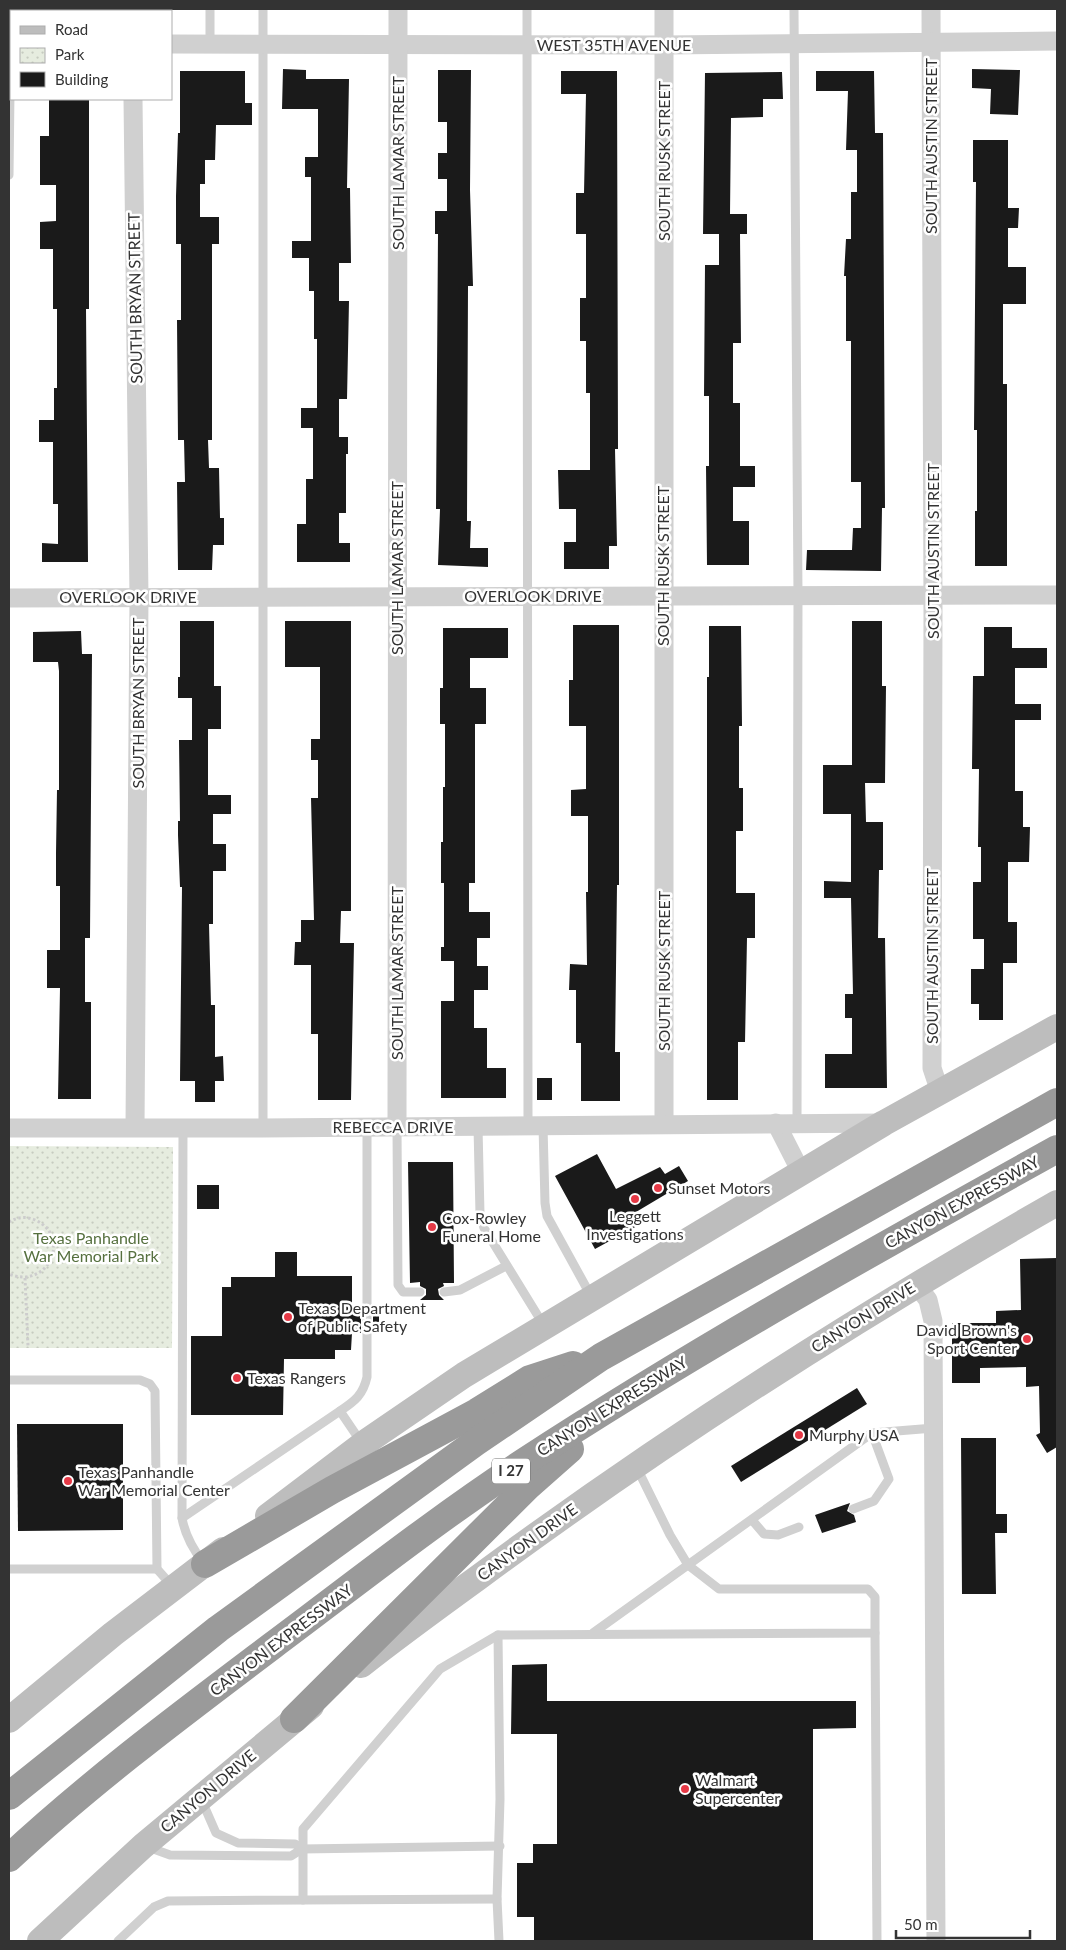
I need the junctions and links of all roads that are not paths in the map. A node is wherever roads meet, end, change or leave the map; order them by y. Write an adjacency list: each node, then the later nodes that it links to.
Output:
1 (210, 9): 12 (lane)
2 (263, 9): 13 (lane)
3 (398, 9): 14 (street, SOUTH LAMAR STREET)
4 (527, 9): 16 (lane)
5 (664, 9): 17 (street, SOUTH RUSK STREET)
6 (794, 9): 15 (lane)
7 (930, 9): 9 (street, SOUTH AUSTIN STREET)
8 (1057, 40): 9 (street, WEST 35TH AVENUE)
9 (931, 42): 15 (street, WEST 35TH AVENUE); 24 (street, SOUTH AUSTIN STREET)
10 (10, 44): 19 (lane)
11 (172, 44): 12 (street, WEST 35TH AVENUE)
12 (210, 44): 13 (street, WEST 35TH AVENUE)
13 (263, 44): 14 (street, WEST 35TH AVENUE); 26 (lane)
14 (398, 44): 16 (street, WEST 35TH AVENUE); 27 (street, SOUTH LAMAR STREET)
15 (794, 44): 17 (street, WEST 35TH AVENUE); 23 (lane)
16 (527, 45): 17 (street, WEST 35TH AVENUE); 21 (lane)
17 (664, 45): 22 (street, SOUTH RUSK STREET)
18 (133, 100): 25 (street, SOUTH BRYAN STREET)
19 (9, 175)
20 (1057, 595): 24 (street, OVERLOOK DRIVE)
21 (528, 596): 22 (street, OVERLOOK DRIVE); 27 (street, OVERLOOK DRIVE); 36 (lane)
22 (663, 596): 23 (street, OVERLOOK DRIVE); 35 (street, SOUTH RUSK STREET)
23 (798, 596): 24 (street, OVERLOOK DRIVE); 33 (lane)
24 (933, 596): 30 (street, SOUTH AUSTIN STREET)
25 (139, 597): 26 (street, OVERLOOK DRIVE); 28 (street, OVERLOOK DRIVE); 40 (street, SOUTH BRYAN STREET)
26 (263, 597): 27 (street, OVERLOOK DRIVE); 42 (lane)
27 (397, 597): 37 (street, SOUTH LAMAR STREET)
28 (9, 598)
29 (1057, 1027): 30 (main road)
30 (940, 1092): 34 (main road)
31 (1057, 1102): 53 (highway, I 27)
32 (776, 1123): 33 (street, REBECCA DRIVE); 35 (street, REBECCA DRIVE); 45 (street)
33 (797, 1123): 34 (street, REBECCA DRIVE)
34 (884, 1123): 45 (main road)
35 (664, 1124): 36 (street, REBECCA DRIVE)
36 (536, 1126): 38 (street, REBECCA DRIVE); 51 (lane)
37 (397, 1127): 38 (street, REBECCA DRIVE); 43 (street, REBECCA DRIVE); 49 (lane)
38 (478, 1127): 47 (lane)
39 (9, 1128): 40 (street, REBECCA DRIVE)
40 (135, 1128): 41 (street, REBECCA DRIVE)
41 (183, 1128): 42 (street, REBECCA DRIVE); 62 (lane)
42 (263, 1128): 43 (street, REBECCA DRIVE)
43 (367, 1128): 56 (lane)
44 (1057, 1149): 55 (highway, CANYON EXPRESSWAY / I 27)
45 (801, 1172): 51 (main road)
46 (1057, 1203): 48 (main road, CANYON DRIVE)
47 (506, 1266): 50 (lane); 52 (lane)
48 (916, 1284): 57 (street); 60 (main road, CANYON DRIVE)
49 (420, 1292)
50 (444, 1292)
51 (592, 1297): 52 (main road)
52 (545, 1326): 59 (main road)
53 (601, 1357): 65 (highway); 74 (highway, I 27)
54 (9, 1380): 68 (lane)
55 (638, 1389): 72 (highway); 79 (highway, CANYON EXPRESSWAY / I 27)
56 (340, 1411): 59 (lane); 62 (lane)
57 (934, 1428): 58 (lane); 86 (street)
58 (872, 1433): 61 (lane); 63 (lane)
59 (363, 1444): 65 (main road)
60 (635, 1464): 66 (lane); 72 (main road, CANYON DRIVE)
61 (852, 1509)
62 (182, 1518): 65 (lane)
63 (752, 1520): 64 (lane); 66 (lane)
64 (799, 1527)
65 (205, 1564): 68 (main road)
66 (688, 1565): 69 (lane); 70 (lane)
67 (9, 1569): 68 (lane)
68 (165, 1578): 73 (main road)
69 (593, 1633): 70 (lane); 71 (lane)
70 (876, 1633): 85 (lane)
71 (498, 1635): 77 (lane); 78 (lane)
72 (294, 1719): 75 (main road, CANYON DRIVE)
73 (9, 1720)
74 (9, 1796)
75 (201, 1797): 76 (main road, CANYON DRIVE); 78 (lane)
76 (143, 1846): 78 (lane); 82 (main road, CANYON DRIVE)
77 (500, 1846): 78 (lane); 80 (lane)
78 (302, 1849): 81 (lane)
79 (9, 1858)
80 (497, 1899): 81 (lane); 84 (lane)
81 (303, 1900): 83 (lane)
82 (40, 1941)
83 (118, 1941)
84 (499, 1941)
85 (877, 1941)
86 (936, 1941)

